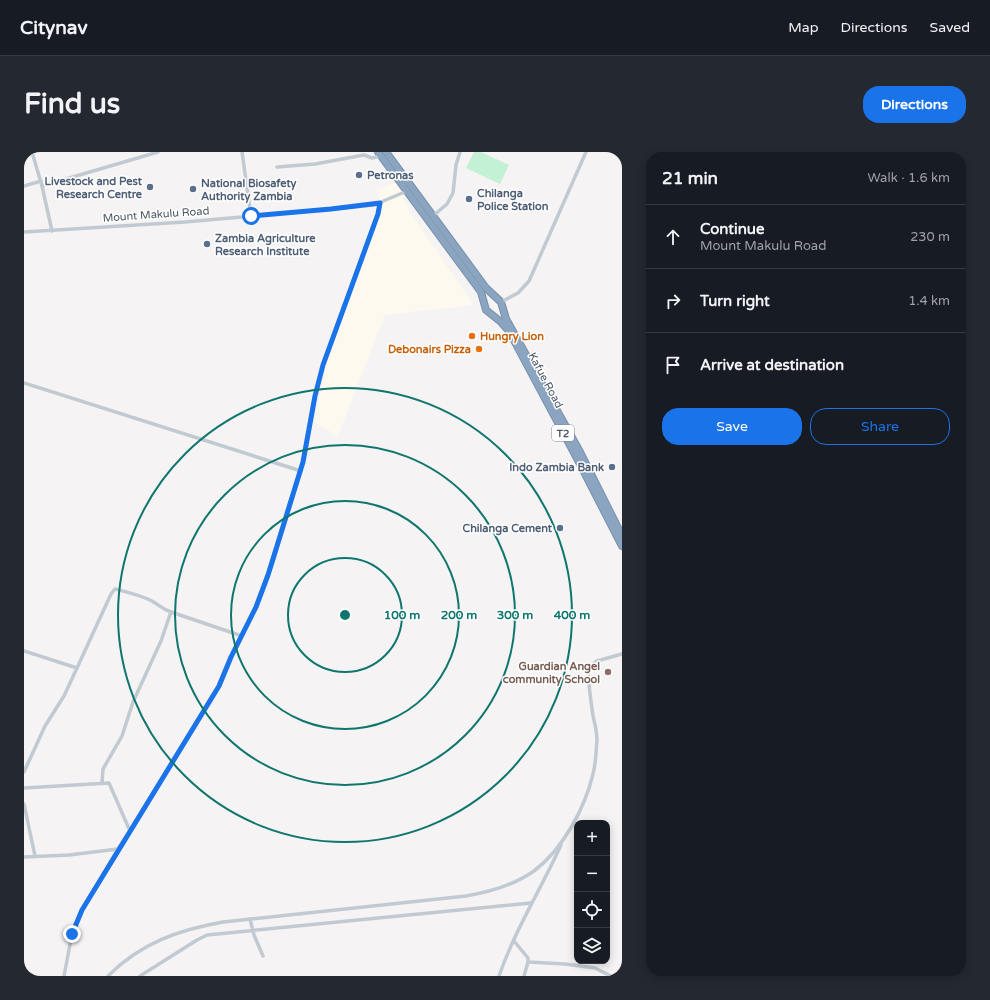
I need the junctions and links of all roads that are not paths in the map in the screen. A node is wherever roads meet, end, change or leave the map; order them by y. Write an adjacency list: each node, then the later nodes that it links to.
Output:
1 (32, 152): 8 (street)
2 (158, 152): 10 (street)
3 (242, 152): 13 (street)
4 (460, 152): 14 (street)
5 (586, 152): 17 (street)
6 (381, 153): 7 (street); 11 (highway); 14 (highway, Kafue Road / T2)
7 (277, 167)
8 (41, 182): 9 (street); 10 (street)
9 (24, 186)
10 (42, 186): 15 (street)
11 (407, 191): 12 (street, Mount Makulu Road); 18 (highway)
12 (380, 203): 13 (street, Mount Makulu Road); 21 (street)
13 (251, 216): 15 (street, Mount Makulu Road)
14 (433, 216): 17 (highway, Kafue Road / T2)
15 (52, 231): 16 (street, Mount Makulu Road)
16 (24, 232)
17 (500, 303): 18 (highway); 19 (highway); 22 (highway, Kafue Road / T2)
18 (485, 304): 19 (highway)
19 (490, 314): 23 (highway, Kafue Road / T2)
20 (24, 384): 21 (street)
21 (301, 471): 25 (street)
22 (622, 536)
23 (622, 546)
24 (170, 612): 25 (street); 28 (street); 30 (street)
25 (242, 636): 33 (street)
26 (24, 651): 28 (street)
27 (622, 654): 34 (street)
28 (77, 668): 29 (street)
29 (24, 772)
30 (102, 783): 31 (street); 33 (street)
31 (24, 788)
32 (24, 804): 36 (street)
33 (130, 831): 35 (street)
34 (562, 842): 38 (street); 39 (street)
35 (118, 849): 36 (street); 46 (street)
36 (35, 856): 37 (street)
37 (24, 857)
38 (542, 864): 39 (street); 41 (street)
39 (551, 868): 40 (street)
40 (531, 903): 42 (street); 43 (street)
41 (250, 919): 42 (street); 47 (street)
42 (253, 931): 44 (street); 48 (street)
43 (514, 941): 45 (street); 49 (street)
44 (263, 956)
45 (528, 962): 50 (street); 51 (street)
46 (64, 976)
47 (108, 976)
48 (140, 976)
49 (499, 976)
50 (524, 976)
51 (611, 976)

